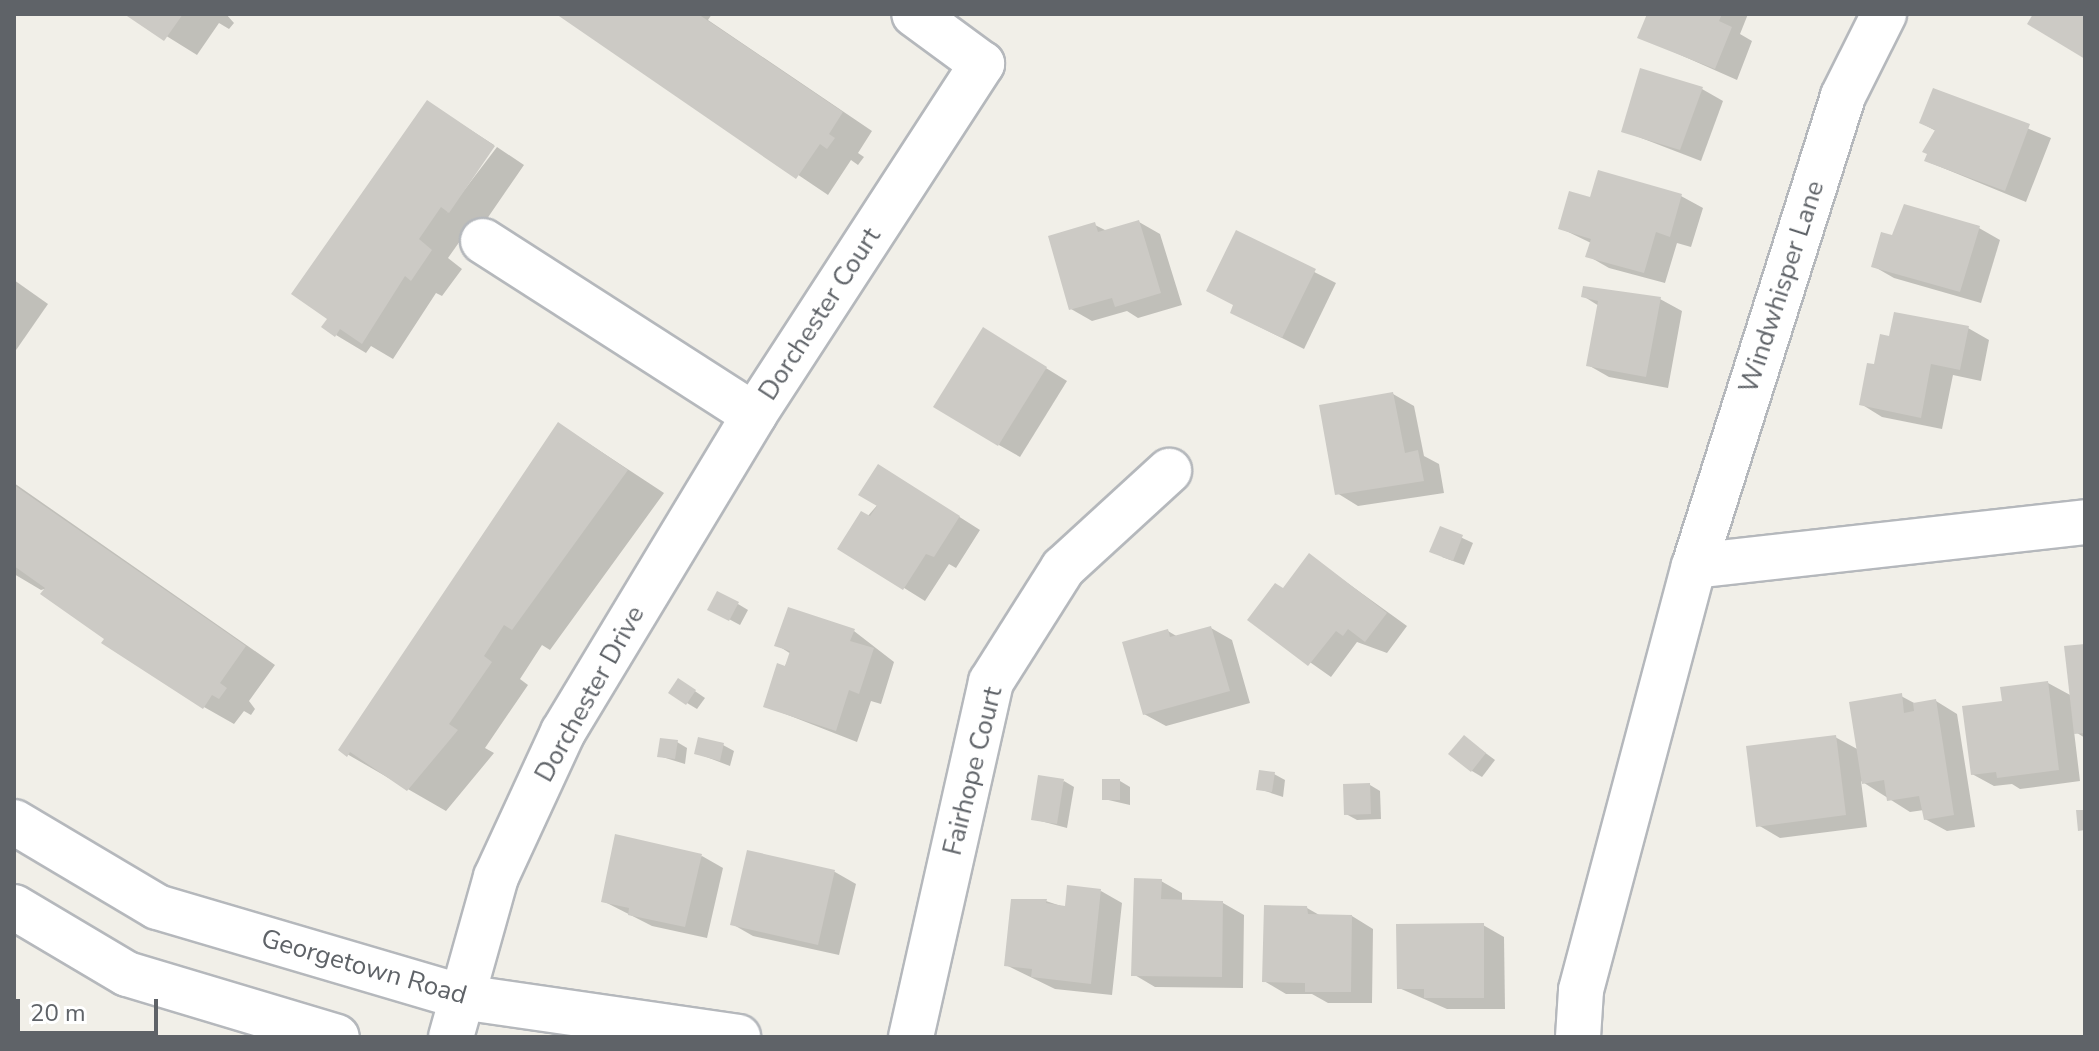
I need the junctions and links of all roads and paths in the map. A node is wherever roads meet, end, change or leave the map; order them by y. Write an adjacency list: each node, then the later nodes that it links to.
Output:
1 (914, 14): 4 (street, Dorchester Court)
2 (1884, 14): 7 (street, Windwhisper Lane)
3 (483, 241): 4 (street, Dorchester Court)
4 (754, 415): 10 (street, Dorchester Drive)
5 (1169, 471): 13 (street, Fairhope Court)
6 (2085, 522): 7 (street)
7 (1694, 566): 14 (street, Windwhisper Lane)
8 (14, 822): 10 (street, Georgetown Road)
9 (14, 907): 11 (street)
10 (456, 1017): 12 (street, Georgetown Road)
11 (337, 1037)
12 (738, 1037)
13 (911, 1037)
14 (1578, 1037)

